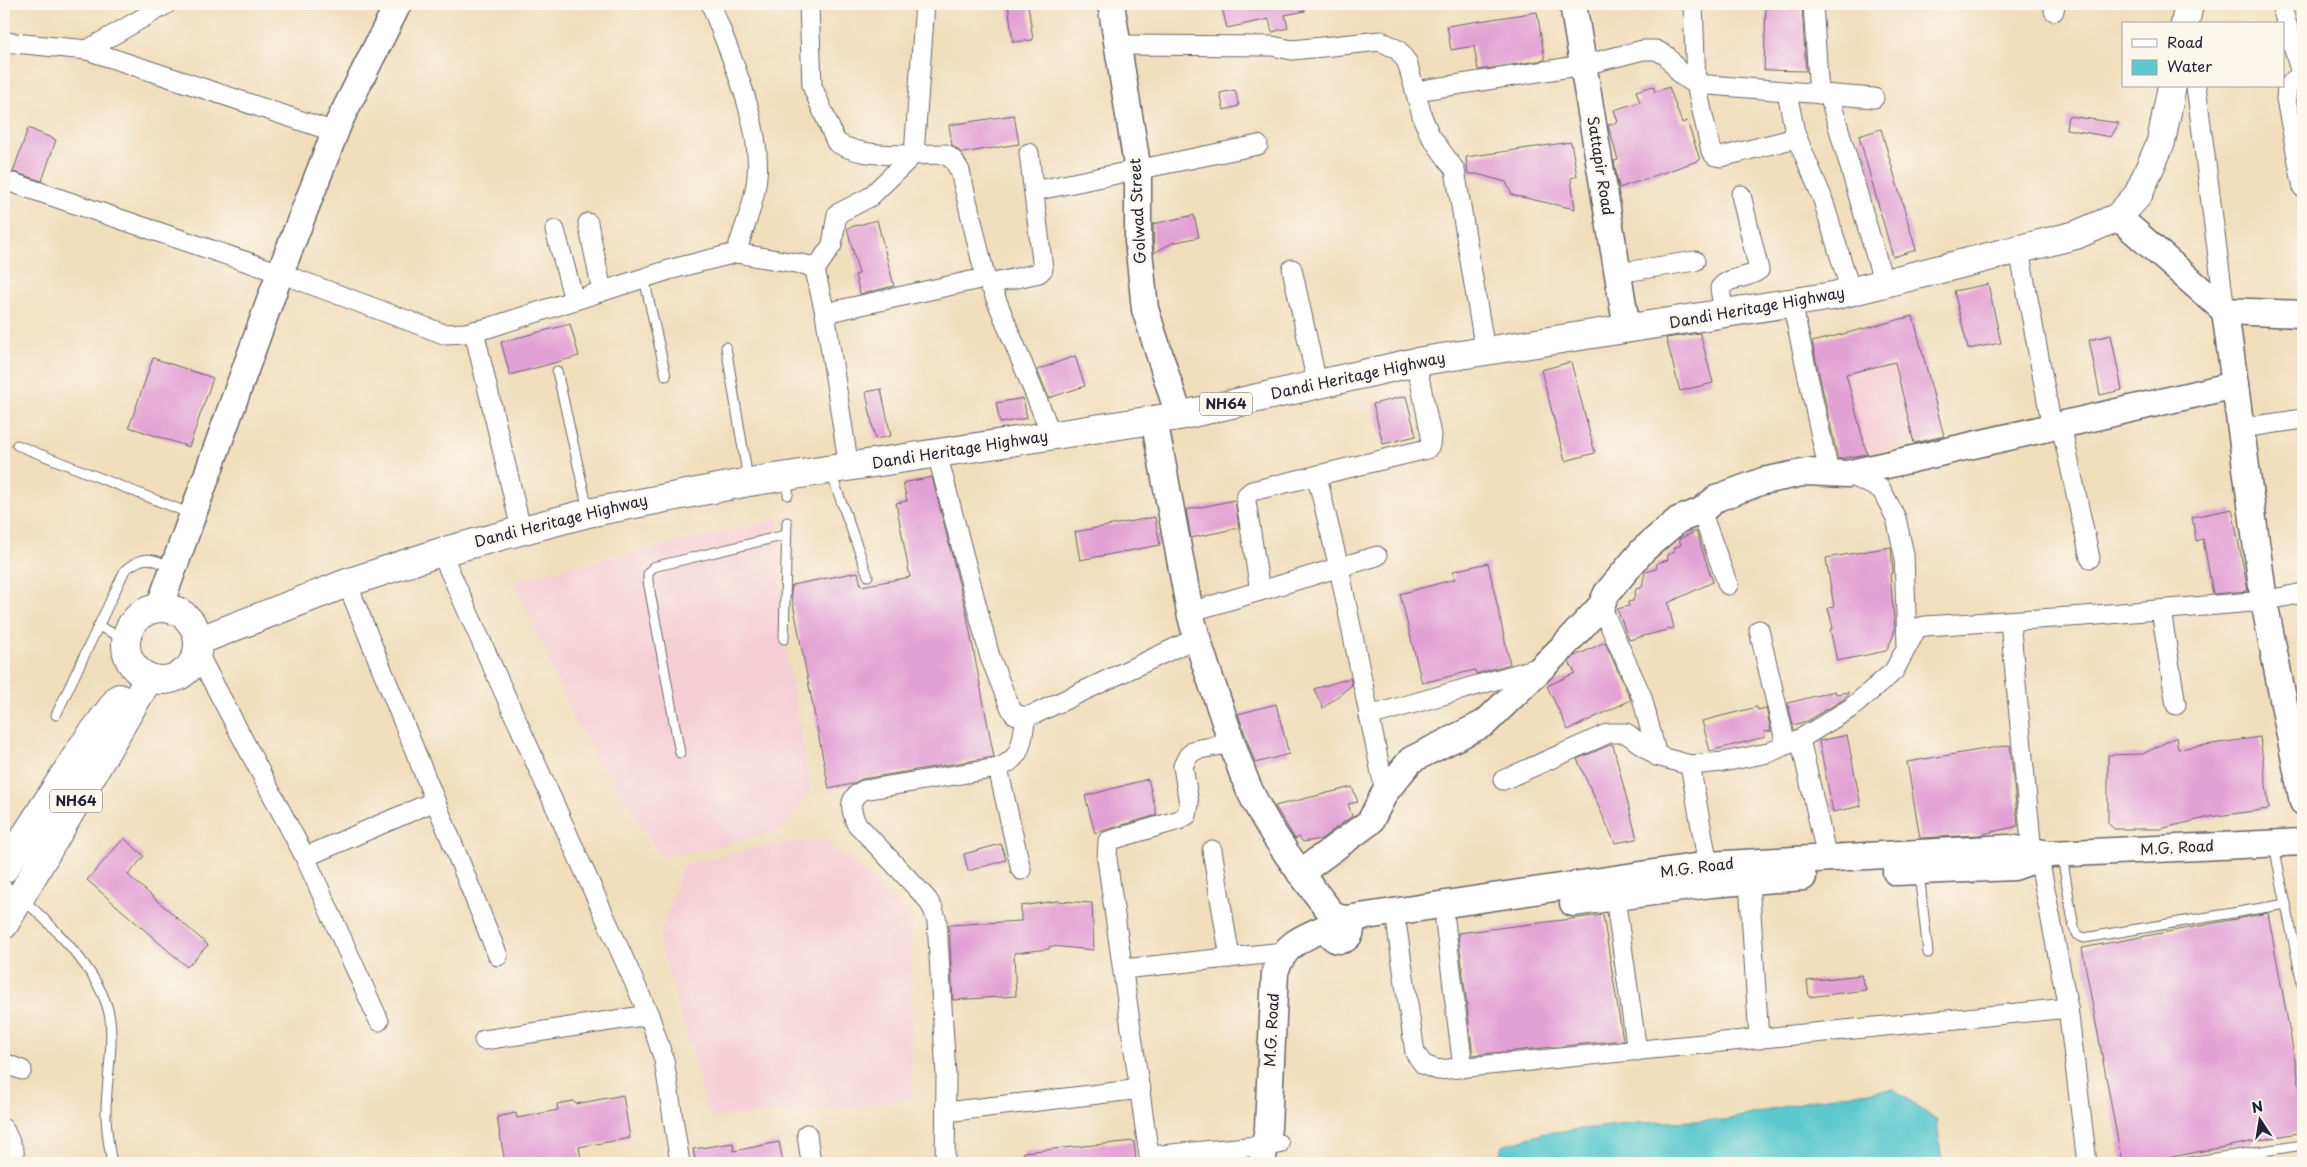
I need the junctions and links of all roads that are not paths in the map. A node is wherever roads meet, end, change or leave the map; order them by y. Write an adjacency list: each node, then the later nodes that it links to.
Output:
1 (167, 4): 13 (street)
2 (398, 4): 23 (main road)
3 (712, 4): 37 (street)
4 (809, 4): 27 (street)
5 (925, 4): 27 (street)
6 (1111, 4): 12 (main road, Golwad Street)
7 (1573, 4): 14 (main road, Sattapir Road)
8 (1693, 4): 16 (street)
9 (1813, 4): 21 (street)
10 (2281, 4): 15 (street)
11 (4, 42): 13 (street)
12 (1118, 45): 19 (street); 28 (main road, Golwad Street)
13 (87, 50): 23 (street)
14 (1584, 65): 16 (street); 19 (street); 41 (main road, Sattapir Road)
15 (2302, 77): 30 (street)
16 (1696, 84): 20 (street); 24 (street)
17 (2172, 88): 33 (highway, Dandi Heritage Highway / NH64)
18 (2196, 88): 50 (street)
19 (1416, 91): 57 (street)
20 (1787, 92): 21 (street); 24 (street)
21 (1824, 94): 22 (street); 45 (street)
22 (1874, 98)
23 (335, 132): 42 (main road)
24 (1796, 138): 47 (street)
25 (1258, 145): 28 (street)
26 (1029, 152): 31 (street)
27 (914, 154): 40 (street); 44 (street)
28 (1138, 171): 31 (street); 63 (main road, Golwad Street)
29 (13, 184): 42 (street)
30 (2303, 188)
31 (1034, 191): 44 (street)
32 (1741, 196): 52 (street)
33 (2118, 217): 36 (highway, Dandi Heritage Highway / NH64); 50 (main road)
34 (588, 223): 46 (street)
35 (555, 230): 48 (street)
36 (2019, 250): 45 (highway, Dandi Heritage Highway / NH64); 65 (street)
37 (736, 253): 40 (street); 43 (street)
38 (1695, 262): 41 (street)
39 (1292, 269): 61 (street)
40 (815, 270): 51 (street)
41 (1618, 273): 54 (main road, Sattapir Road)
42 (280, 274): 55 (street); 76 (main road)
43 (644, 278): 46 (street); 60 (lane)
44 (988, 282): 51 (street); 67 (street)
45 (1884, 284): 47 (highway, Dandi Heritage Highway / NH64)
46 (602, 291): 48 (street)
47 (1851, 292): 49 (highway, Dandi Heritage Highway / NH64)
48 (574, 300): 55 (street)
49 (1792, 303): 52 (highway, Dandi Heritage Highway / NH64); 71 (street)
50 (2225, 311): 53 (main road); 62 (main road)
51 (825, 313): 70 (street)
52 (1724, 314): 54 (highway, Dandi Heritage Highway / NH64)
53 (2303, 314)
54 (1627, 329): 57 (highway, Dandi Heritage Highway / NH64)
55 (474, 331): 78 (street)
56 (726, 347): 73 (lane)
57 (1485, 351): 58 (highway, Dandi Heritage Highway / NH64)
58 (1416, 362): 61 (highway, Dandi Heritage Highway / NH64); 72 (street)
59 (558, 371): 75 (lane)
60 (666, 376)
61 (1317, 383): 63 (highway, Dandi Heritage Highway / NH64)
62 (2235, 385): 65 (main road); 66 (main road)
63 (1167, 417): 67 (highway, Dandi Heritage Highway / NH64); 94 (main road, Golwad Street)
64 (2303, 419): 66 (street)
65 (2057, 426): 71 (main road); 82 (street)
66 (2241, 428): 90 (main road)
67 (1052, 436): 69 (highway, Dandi Heritage Highway / NH64)
68 (17, 445): 76 (lane)
69 (937, 453): 70 (highway, Dandi Heritage Highway / NH64); 108 (street)
70 (840, 469): 73 (highway, Dandi Heritage Highway / NH64); 85 (lane)
71 (1838, 473): 74 (main road); 102 (street)
72 (1317, 477): 84 (street); 88 (street)
73 (749, 482): 75 (highway, Dandi Heritage Highway / NH64)
74 (1701, 511): 87 (street); 91 (main road)
75 (588, 513): 78 (highway, Dandi Heritage Highway / NH64)
76 (193, 515): 83 (main road)
77 (787, 522): 79 (lane)
78 (521, 529): 80 (highway, Dandi Heritage Highway / NH64)
79 (786, 534): 100 (lane); 111 (lane)
80 (441, 552): 86 (highway, Dandi Heritage Highway / NH64); 146 (street)
81 (1377, 556): 84 (street)
82 (2090, 558)
83 (174, 568): 92 (main road); 96 (lane)
84 (1338, 568): 88 (street); 107 (street)
85 (868, 576)
86 (347, 583): 101 (highway, Dandi Heritage Highway / NH64); 117 (street)
87 (1728, 585)
88 (1260, 591): 94 (street)
89 (2303, 593): 90 (street)
90 (2264, 601): 93 (street); 118 (main road)
91 (1600, 606): 103 (main road); 112 (street)
92 (158, 608): 99 (highway); 101 (highway)
93 (2160, 610): 95 (street); 105 (street)
94 (1190, 612): 98 (main road, Golwad Street)
95 (2010, 621): 102 (street); 122 (street)
96 (98, 626): 99 (lane); 106 (lane)
97 (1759, 630): 109 (street)
98 (1196, 638): 108 (street); 110 (main road, Golwad Street)
99 (125, 639): 104 (highway)
100 (784, 640)
101 (198, 647): 104 (highway); 123 (street)
102 (1907, 648): 109 (street)
103 (1543, 666): 107 (street); 116 (main road)
104 (143, 675): 126 (highway, NH64); 131 (highway, NH64)
105 (2176, 705)
106 (56, 715)
107 (1369, 716): 116 (street)
108 (1026, 717): 114 (street)
109 (1793, 742): 113 (street); 124 (street)
110 (1232, 743): 129 (main road, Golwad Street); 142 (street)
111 (680, 753)
112 (1656, 756): 113 (street); 115 (street)
113 (1690, 765): 125 (street)
114 (998, 768): 127 (street); 155 (street)
115 (1503, 780)
116 (1385, 792): 129 (main road)
117 (435, 801): 123 (street); 140 (street)
118 (2303, 802)
119 (2303, 842): 120 (main road, M.G. Road)
120 (2274, 843): 122 (main road, M.G. Road); 133 (lane)
121 (1212, 850): 141 (street)
122 (2046, 854): 124 (main road, M.G. Road); 128 (main road, M.G. Road); 133 (lane); 145 (street)
123 (305, 857): 147 (street)
124 (1827, 858): 125 (main road, M.G. Road)
125 (1708, 864): 136 (main road, M.G. Road)
126 (4, 869)
127 (1021, 870)
128 (1919, 870): 130 (main road, M.G. Road); 139 (lane)
129 (1300, 874): 136 (main road, Golwad Street)
130 (1750, 881): 132 (main road, M.G. Road); 148 (street)
131 (12, 890): 135 (highway, NH64); 162 (lane)
132 (1615, 897): 134 (main road, M.G. Road); 150 (street)
133 (2286, 904): 143 (lane)
134 (1445, 921): 137 (main road, M.G. Road); 152 (street)
135 (4, 925)
136 (1339, 927): 137 (main road, M.G. Road); 138 (main road, M.G. Road); 144 (main road, M.G. Road)
137 (1397, 928): 152 (street)
138 (1284, 952): 141 (street); 144 (main road, M.G. Road)
139 (1928, 953)
140 (498, 956)
141 (1230, 958): 142 (street)
142 (1123, 969): 154 (street)
143 (2303, 988)
144 (1280, 993): 159 (main road, M.G. Road)
145 (2068, 1008): 148 (street); 166 (street)
146 (649, 1015): 149 (street); 163 (street)
147 (379, 1021)
148 (1759, 1039): 150 (street)
149 (484, 1040)
150 (1637, 1051): 152 (street)
151 (4, 1063): 153 (street)
152 (1463, 1068)
153 (22, 1070)
154 (1141, 1089): 155 (street); 160 (street)
155 (946, 1112): 165 (street)
156 (4, 1129): 161 (street)
157 (807, 1134): 164 (street)
158 (2303, 1145): 167 (lane)
159 (1270, 1154): 160 (street)
160 (1150, 1159)
161 (15, 1163)
162 (112, 1163)
163 (680, 1163)
164 (811, 1163)
165 (945, 1163)
166 (2087, 1163)
167 (2182, 1163)

